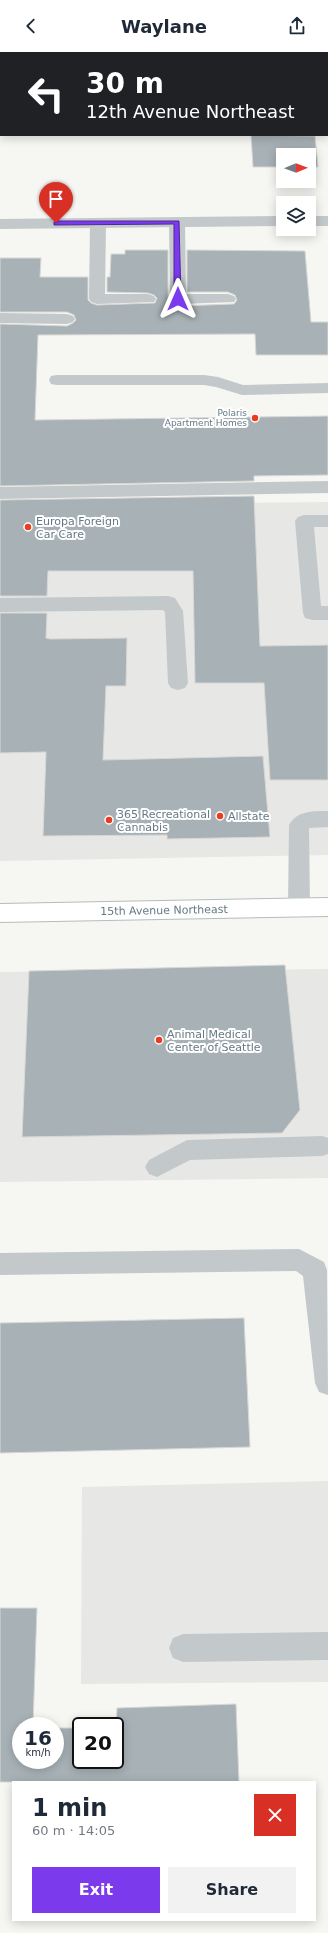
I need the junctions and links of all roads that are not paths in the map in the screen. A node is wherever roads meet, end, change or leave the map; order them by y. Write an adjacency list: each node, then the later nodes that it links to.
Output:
1 (276, 221): 4 (street)
2 (316, 221): 3 (street)
3 (328, 221)
4 (177, 222): 5 (street); 8 (street)
5 (98, 223): 6 (street); 7 (street)
6 (0, 224)
7 (148, 299)
8 (228, 299)
9 (0, 318): 10 (street)
10 (66, 319)
11 (57, 380): 12 (street)
12 (328, 388)
13 (328, 488): 14 (street)
14 (0, 492)
15 (328, 521): 17 (street)
16 (0, 604): 18 (street)
17 (328, 613)
18 (178, 683)
19 (328, 819): 20 (street)
20 (299, 908): 21 (main road, 15th Avenue Northeast); 22 (main road, 15th Avenue Northeast)
21 (328, 908)
22 (0, 913)
23 (322, 1146): 24 (street)
24 (157, 1168)
25 (0, 1264): 26 (street)
26 (328, 1383)
27 (328, 1646): 28 (street)
28 (183, 1648)

